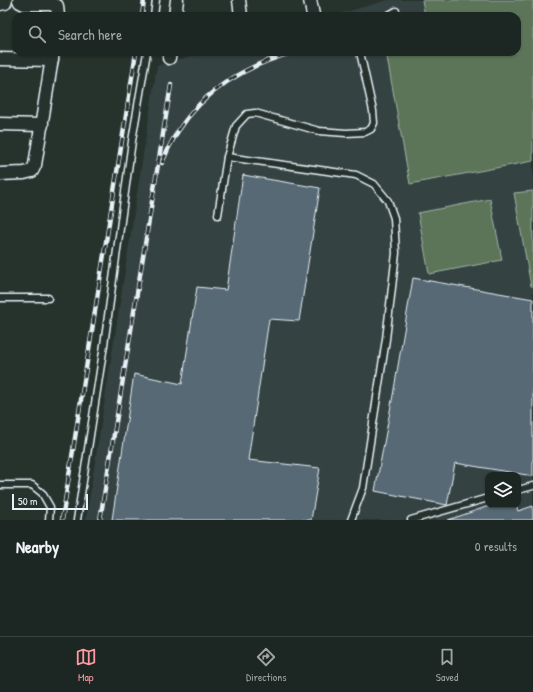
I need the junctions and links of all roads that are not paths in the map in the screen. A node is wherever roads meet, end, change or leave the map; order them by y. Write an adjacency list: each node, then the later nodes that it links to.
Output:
1 (6, 0): 7 (street)
2 (19, 0): 8 (street)
3 (156, 0): 9 (lane)
4 (178, 0): 10 (street)
5 (239, 0): 11 (street)
6 (310, 0): 12 (street)
7 (0, 4)
8 (58, 12)
9 (154, 12)
10 (176, 12)
11 (240, 12)
12 (312, 12)
13 (53, 56): 16 (street); 18 (street)
14 (147, 56): 29 (lane)
15 (361, 56): 19 (lane)
16 (0, 59)
17 (0, 124): 18 (street)
18 (42, 125): 20 (street)
19 (226, 157): 21 (lane); 30 (lane)
20 (0, 174)
21 (218, 215)
22 (0, 298): 23 (lane)
23 (48, 298)
24 (0, 485): 28 (lane)
25 (533, 486): 26 (lane)
26 (521, 489)
27 (485, 499): 31 (lane)
28 (49, 520)
29 (77, 520)
30 (351, 520)
31 (410, 520)

